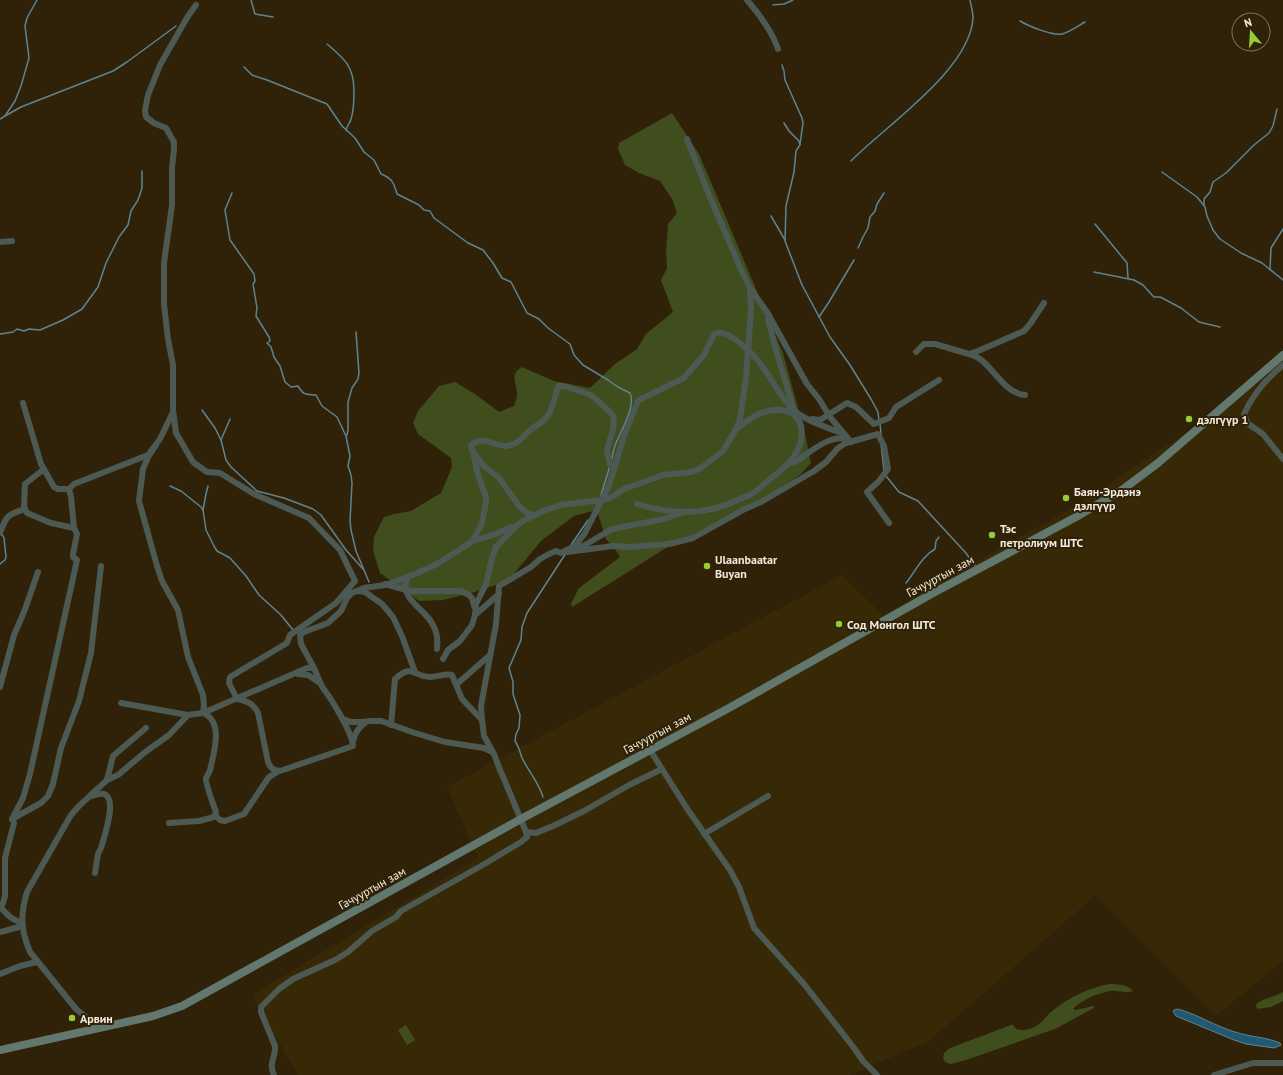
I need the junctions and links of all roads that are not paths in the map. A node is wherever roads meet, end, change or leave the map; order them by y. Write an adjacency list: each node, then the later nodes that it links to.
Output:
1 (750, 2): 3 (street)
2 (196, 5): 18 (street)
3 (778, 49)
4 (687, 139): 7 (street)
5 (12, 241): 6 (street)
6 (0, 242)
7 (750, 288): 9 (street); 10 (street)
8 (1044, 304): 12 (street)
9 (767, 312): 19 (street); 20 (street)
10 (747, 350): 19 (street); 22 (street); 32 (street)
11 (916, 352): 12 (street)
12 (969, 354): 16 (street)
13 (1283, 355): 71 (main road, Гачууртын зам)
14 (1283, 365): 27 (street)
15 (939, 380): 20 (street)
16 (1025, 395)
17 (23, 403): 30 (street)
18 (173, 410): 25 (street); 61 (street)
19 (795, 412): 21 (street)
20 (828, 415): 21 (street); 23 (street)
21 (804, 417): 23 (street)
22 (736, 429): 28 (street); 32 (street)
23 (842, 433): 24 (street)
24 (851, 442): 28 (street); 38 (street); 42 (street)
25 (156, 445): 31 (street); 63 (street)
26 (473, 452): 29 (street); 36 (street); 41 (street)
27 (1283, 459)
28 (789, 463): 35 (street)
29 (610, 465)
30 (44, 469): 31 (street); 34 (street)
31 (69, 489): 39 (street)
32 (601, 500): 36 (street); 42 (street)
33 (637, 504): 35 (street)
34 (25, 509): 39 (street); 40 (street)
35 (682, 512): 42 (street)
36 (535, 516): 37 (street)
37 (523, 521): 41 (street); 50 (street)
38 (889, 523)
39 (74, 528): 79 (street)
40 (0, 533)
41 (473, 541): 45 (street)
42 (563, 553): 49 (street)
43 (101, 566): 79 (street)
44 (38, 572): 59 (street)
45 (409, 576): 46 (street); 47 (street)
46 (385, 584): 47 (street); 48 (street)
47 (407, 590): 50 (street); 52 (street)
48 (356, 591): 55 (street); 56 (street)
49 (499, 594): 51 (street); 53 (street)
50 (475, 608): 51 (street)
51 (475, 615): 54 (street)
52 (437, 649)
53 (490, 655): 58 (street); 66 (street)
54 (443, 659)
55 (314, 668): 57 (street); 60 (street)
56 (415, 672): 58 (street); 68 (street)
57 (293, 674): 60 (street); 61 (street)
58 (456, 684): 66 (street)
59 (0, 687)
60 (323, 688): 65 (street)
61 (237, 699): 63 (street); 74 (street)
62 (121, 703): 64 (street)
63 (204, 713): 64 (street); 78 (street)
64 (188, 715): 75 (street)
65 (343, 719): 67 (street); 70 (street)
66 (482, 720): 72 (street)
67 (366, 721): 68 (street); 70 (street)
68 (391, 725): 72 (street)
69 (146, 728): 75 (street)
70 (353, 741): 74 (street)
71 (650, 750): 73 (street); 80 (main road, Гачууртын зам)
72 (494, 754): 80 (street)
73 (662, 769): 82 (street); 83 (street)
74 (279, 771): 78 (street)
75 (107, 780): 76 (street)
76 (90, 796): 84 (street); 86 (street)
77 (768, 796): 83 (street)
78 (215, 815): 81 (street)
79 (12, 819): 85 (street)
80 (521, 819): 82 (street); 90 (main road, Гачууртын зам)
81 (169, 823)
82 (526, 832): 93 (street)
83 (704, 834): 94 (street)
84 (95, 873)
85 (0, 906): 86 (street)
86 (22, 922): 87 (street); 88 (street)
87 (0, 932)
88 (37, 962): 89 (street); 90 (street)
89 (0, 974)
90 (91, 1030): 91 (main road, Гачууртын зам)
91 (0, 1050)
92 (1283, 1063): 95 (street)
93 (274, 1075)
94 (877, 1075)
95 (1214, 1075)

